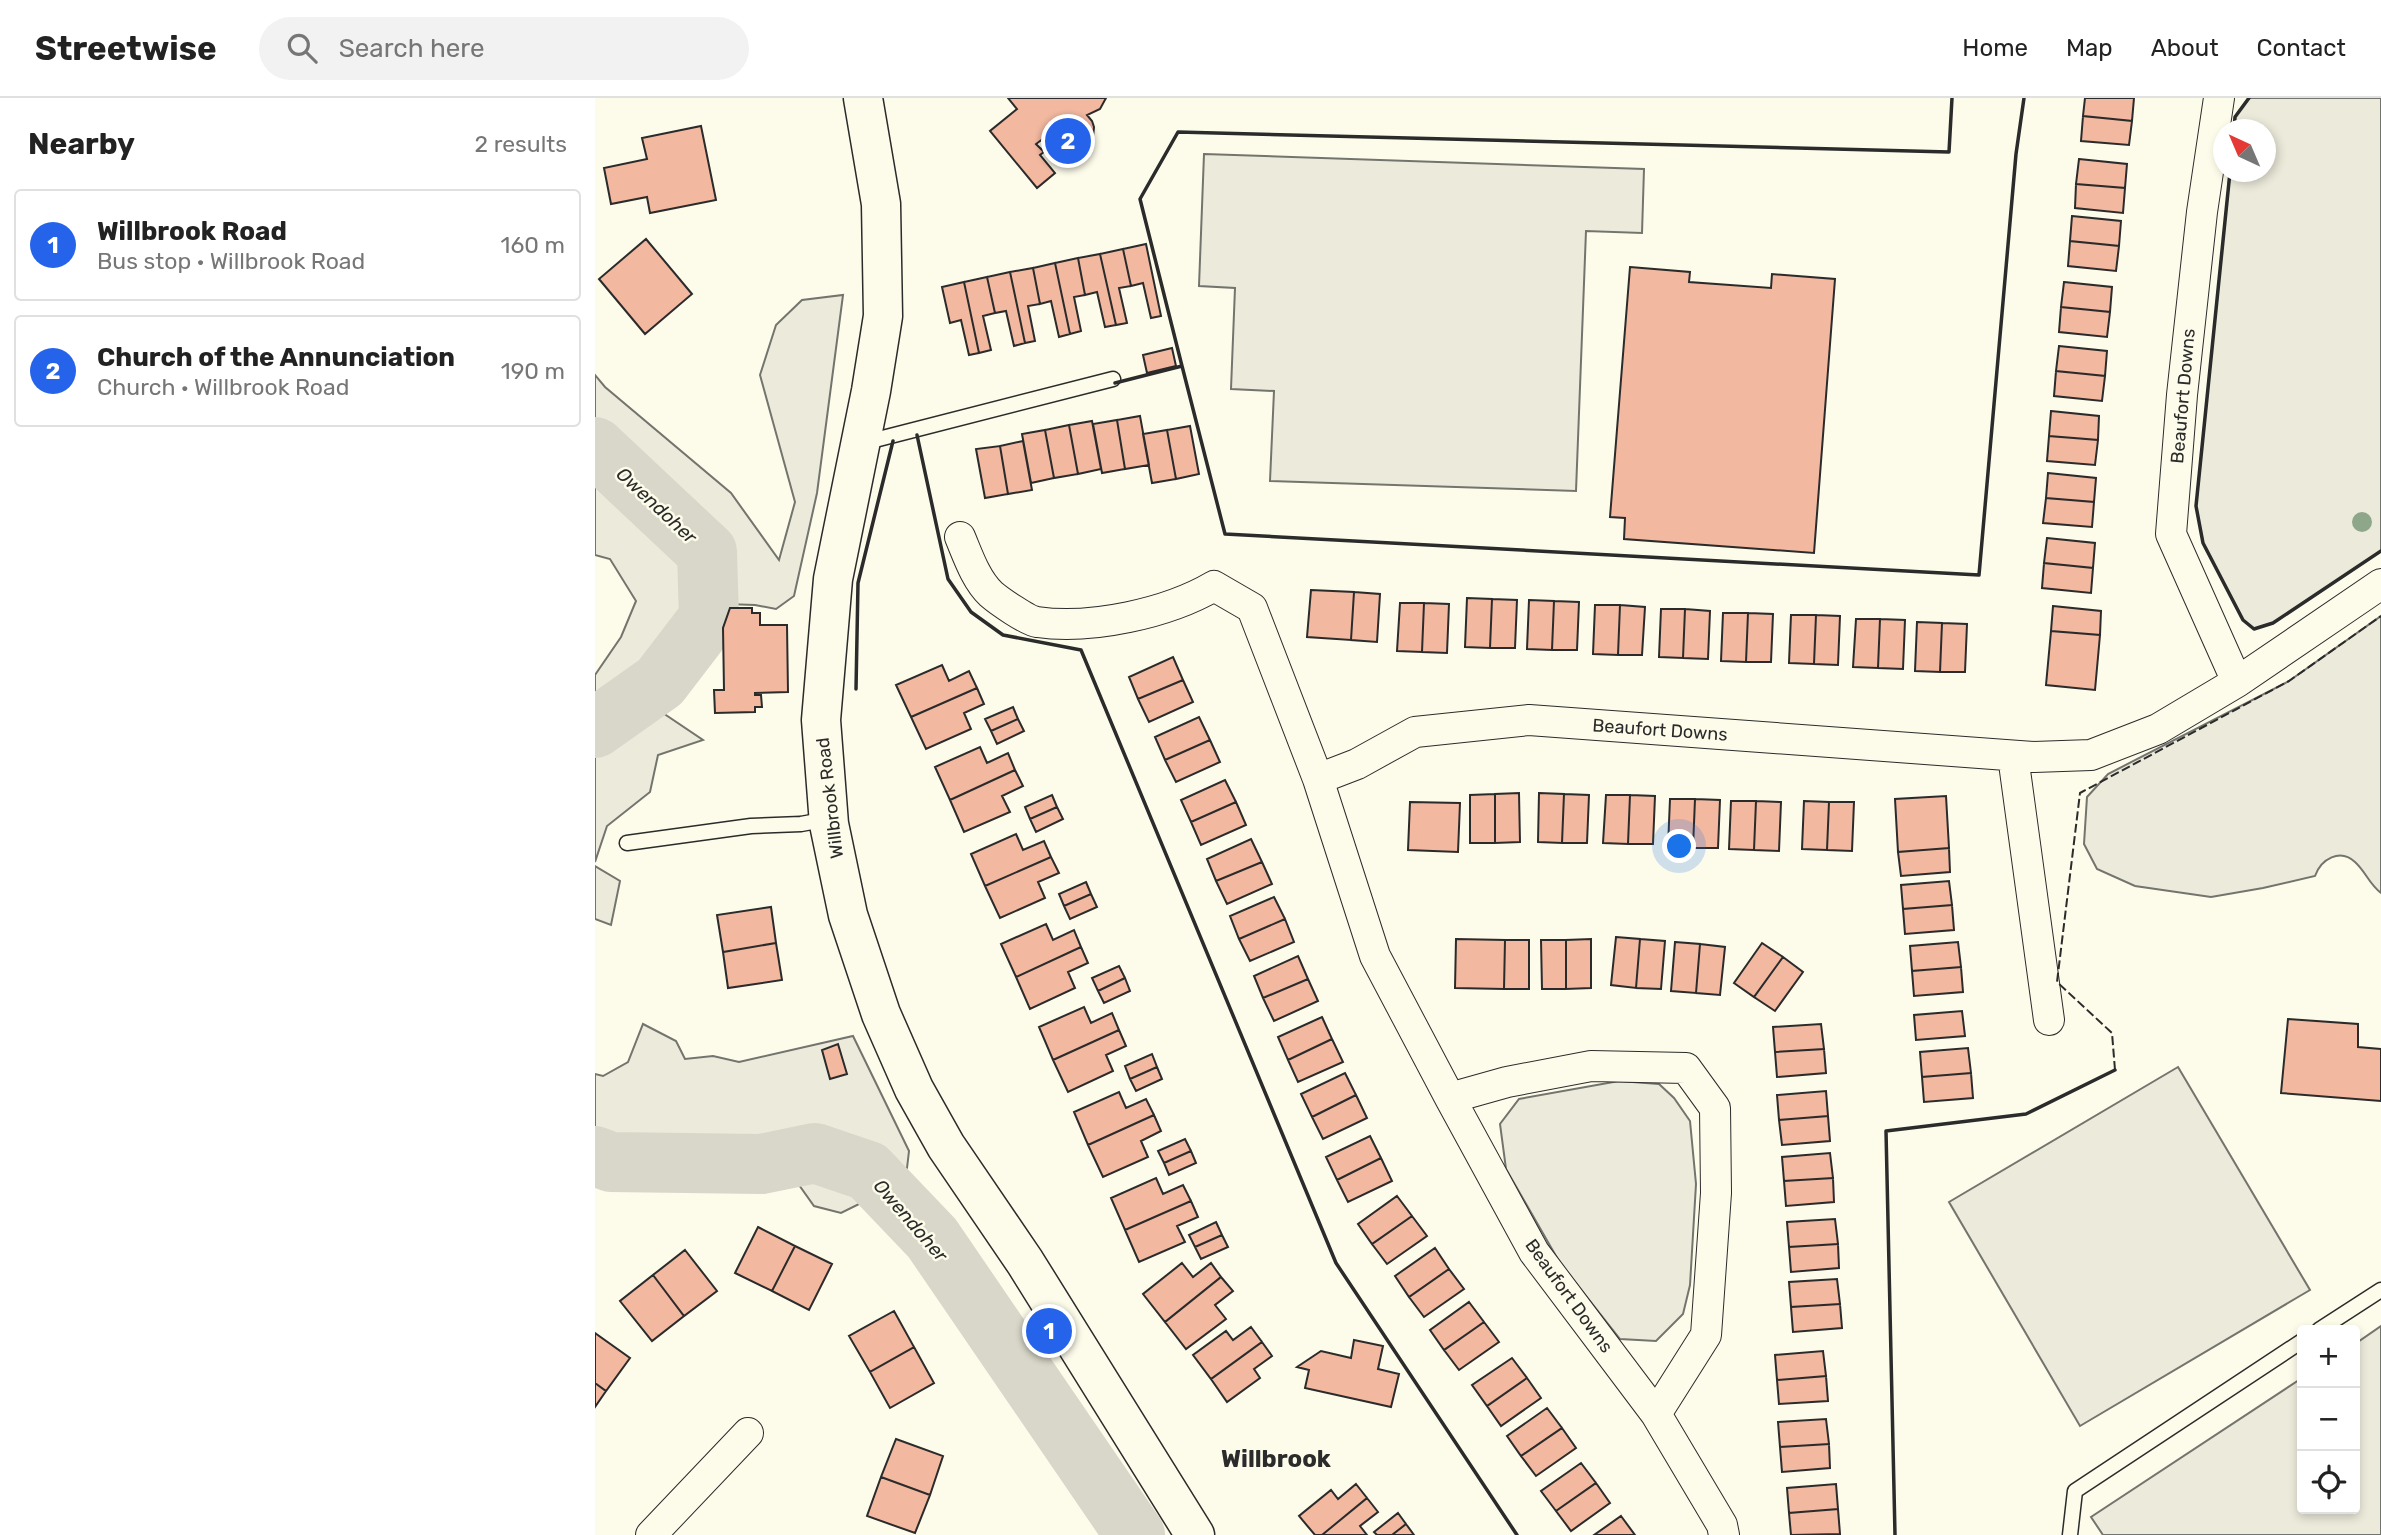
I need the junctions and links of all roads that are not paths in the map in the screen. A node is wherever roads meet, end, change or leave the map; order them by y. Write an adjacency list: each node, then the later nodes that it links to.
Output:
1 (863, 98): 4 (main road, Willbrook Road)
2 (2219, 98): 7 (street, Beaufort Downs)
3 (1113, 379): 4 (lane)
4 (861, 444): 10 (main road, Willbrook Road)
5 (960, 537): 9 (street, Beaufort Downs)
6 (2381, 584): 7 (street, Beaufort Downs)
7 (2237, 682): 8 (street, Beaufort Downs)
8 (2013, 756): 9 (street, Beaufort Downs); 12 (street)
9 (1318, 779): 13 (street, Beaufort Downs)
10 (829, 819): 11 (lane); 19 (main road, Willbrook Road)
11 (627, 843)
12 (2049, 1020)
13 (1450, 1098): 17 (street, Beaufort Downs); 17 (street)
14 (2381, 1290): 15 (lane)
15 (2327, 1325)
16 (2297, 1344): 22 (lane)
17 (1656, 1414): 21 (street, Beaufort Downs)
18 (748, 1433): 20 (street)
19 (1188, 1532)
20 (651, 1535)
21 (1724, 1535)
22 (2070, 1535)

